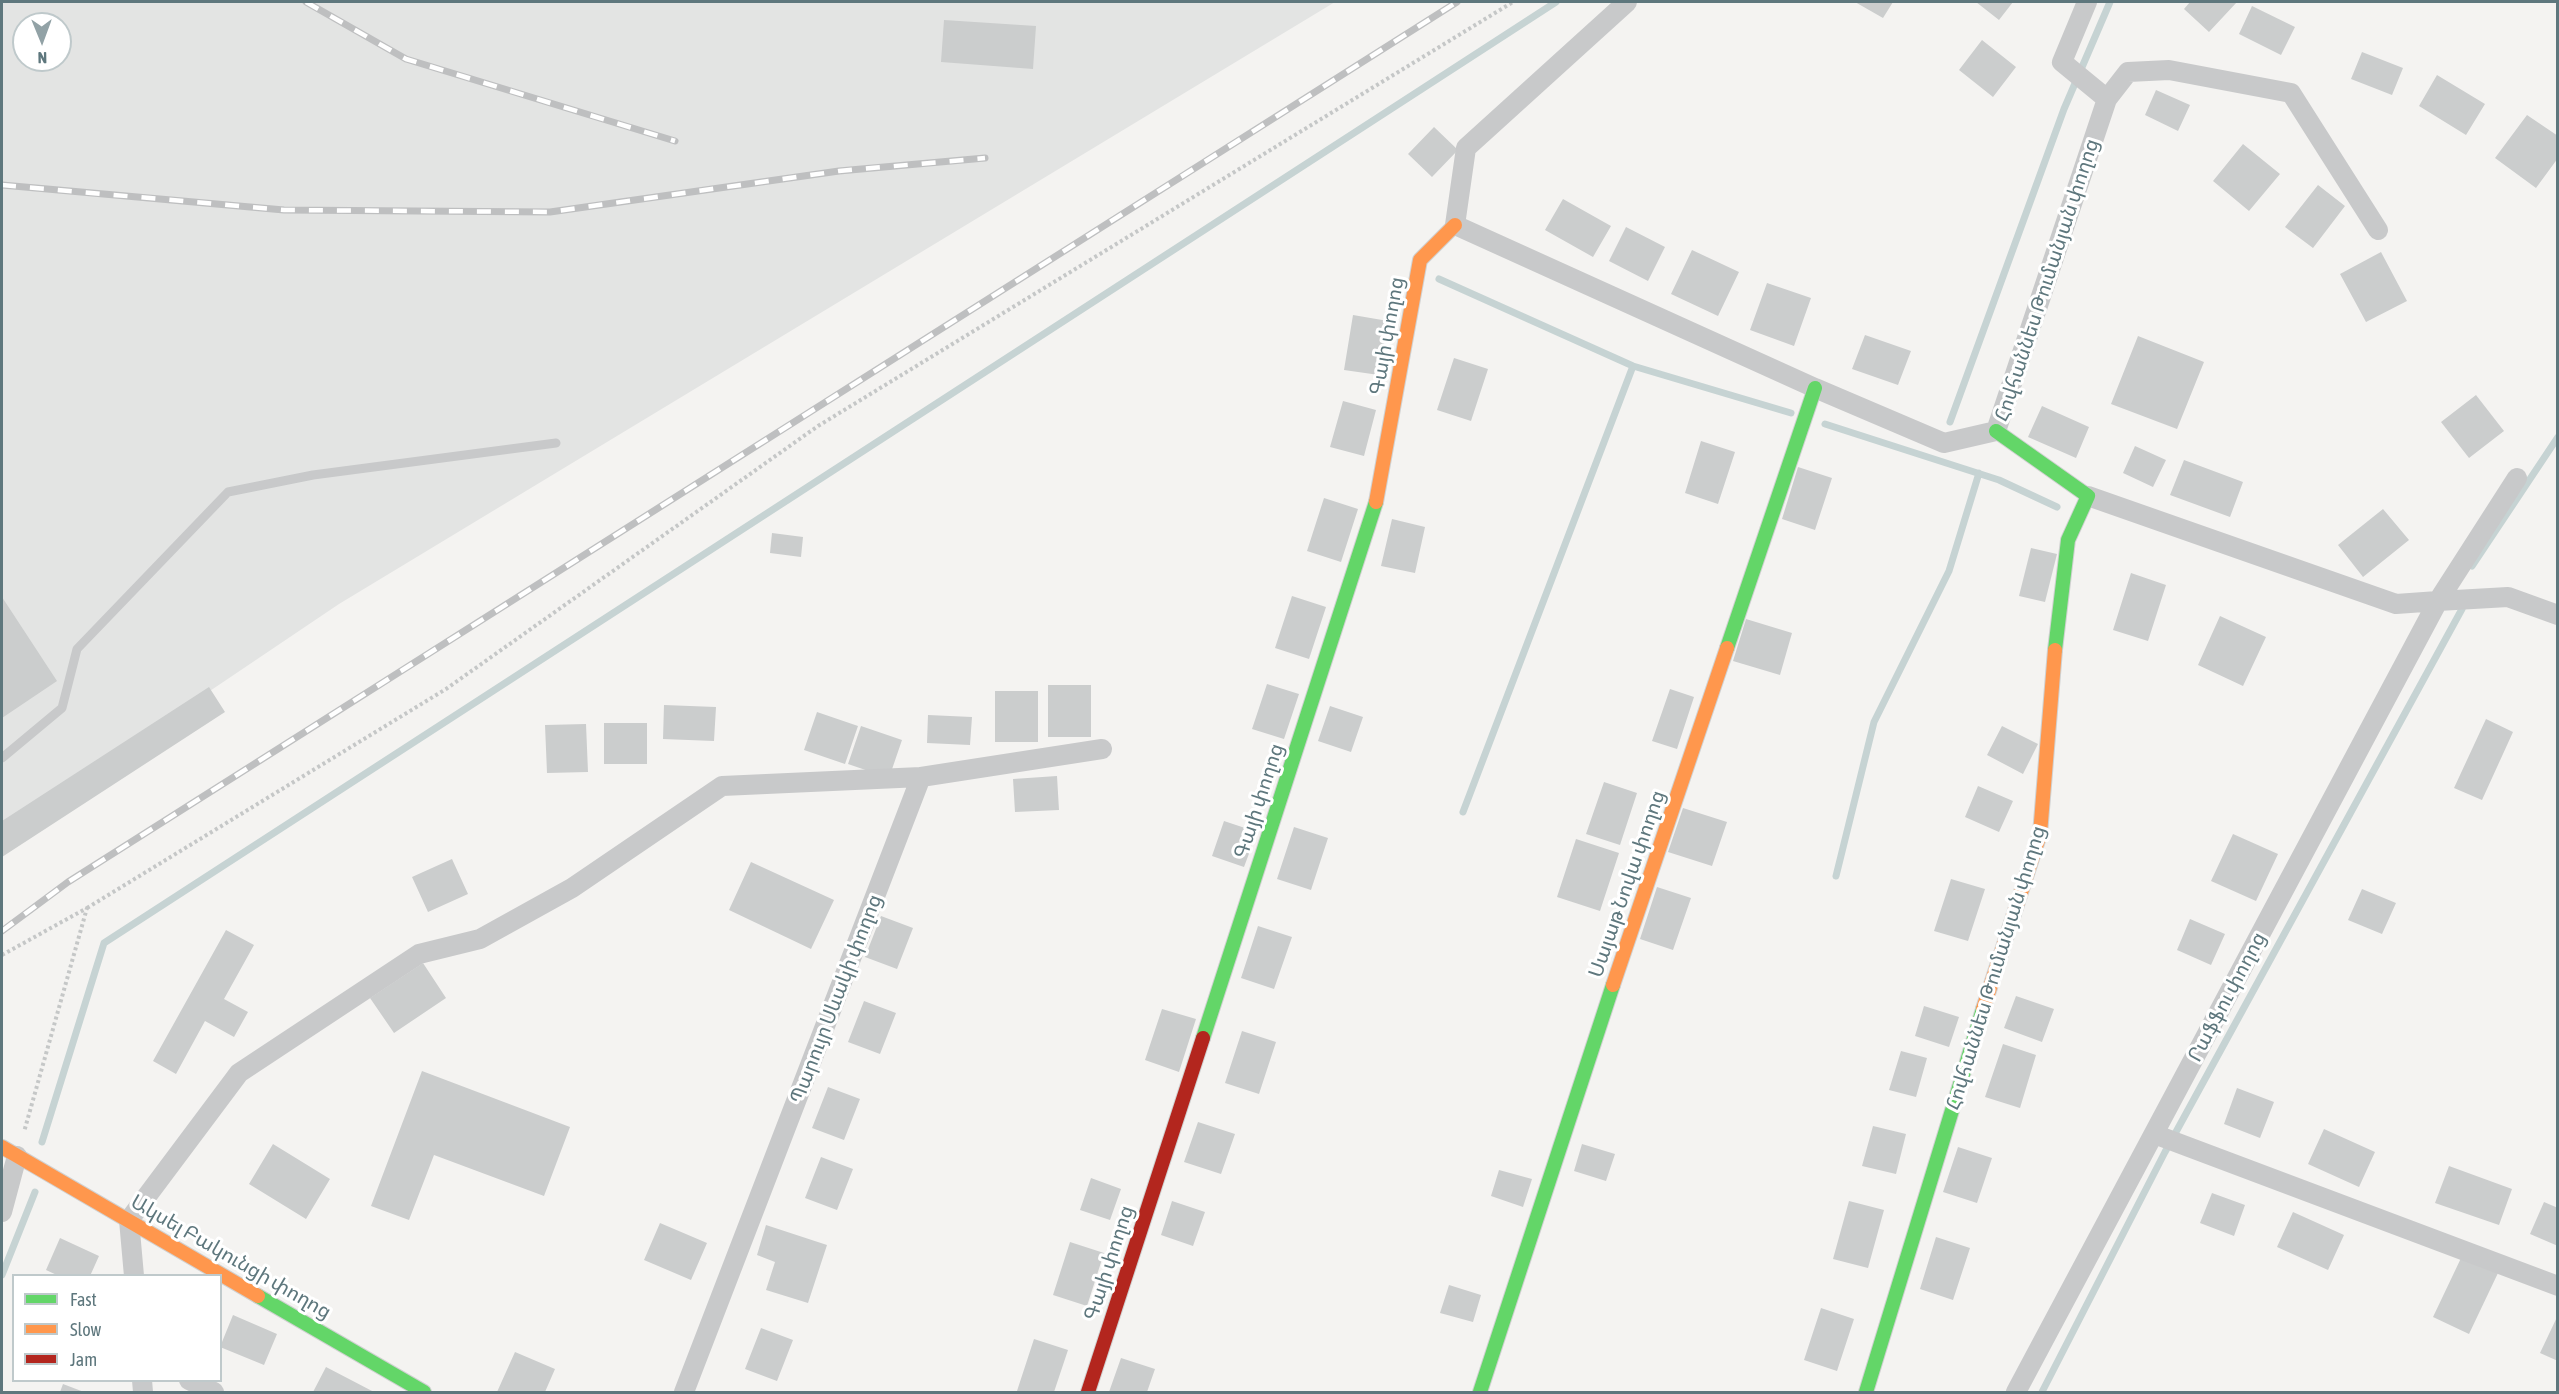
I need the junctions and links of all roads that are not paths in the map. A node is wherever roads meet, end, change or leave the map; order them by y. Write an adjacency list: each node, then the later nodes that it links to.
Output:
1 (1627, 2): 4 (street)
2 (2087, 2): 3 (street)
3 (2107, 99): 5 (street, Հովհաննես Թումանյան փողոց); 7 (street, Հովհաննես Թումանյան փողոց)
4 (1455, 225): 6 (street); 28 (street, Գայի փողոց)
5 (2378, 230)
6 (1815, 388): 7 (street); 29 (street, Սայաթ Նովա փողոց)
7 (1996, 430): 10 (street, Հովհաննես Թումանյան փողոց)
8 (556, 443): 14 (lane)
9 (2517, 478): 11 (street, Րաֆֆու փողոց)
10 (2088, 496): 11 (street); 30 (street, Հովհաննես Թումանյան փողոց)
11 (2438, 601): 12 (street); 16 (street, Րաֆֆու փողոց)
12 (2558, 615)
13 (1102, 749): 15 (street)
14 (2, 758)
15 (921, 777): 19 (street); 27 (street, Պարույր Սևակի փողոց)
16 (2166, 1138): 23 (street); 31 (street, Րաֆֆու փողոց)
17 (9, 1151): 18 (street); 19 (street, Ակսել Բակունցի փողոց)
18 (2, 1212)
19 (129, 1220): 20 (street); 22 (street, Ակսել Բակունցի փողոց)
20 (134, 1274)
21 (222, 1274): 26 (street, Ակսել Բակունցի փողոց)
22 (222, 1274)
23 (2558, 1286)
24 (193, 1382): 25 (street)
25 (214, 1392)
26 (424, 1392)
27 (684, 1392)
28 (1088, 1392)
29 (1480, 1392)
30 (1866, 1392)
31 (2016, 1392)

